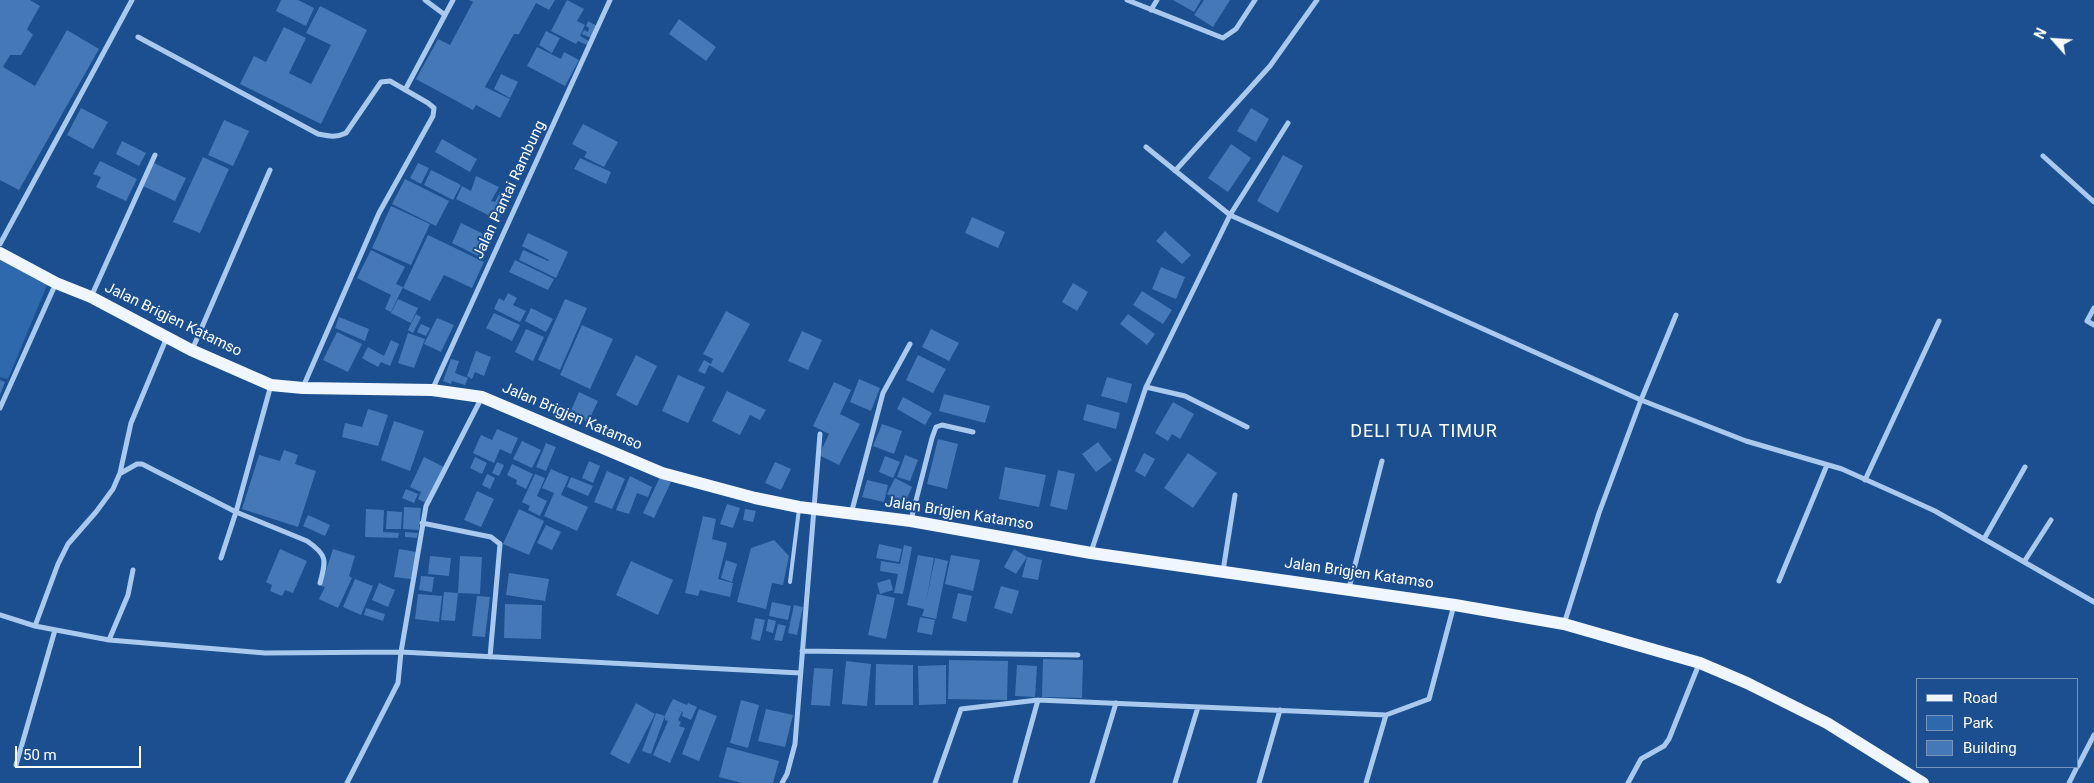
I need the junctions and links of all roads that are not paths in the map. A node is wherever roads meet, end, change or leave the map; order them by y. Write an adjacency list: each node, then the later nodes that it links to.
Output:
1 (132, 0): 21 (street)
2 (425, 0): 10 (street)
3 (453, 0): 10 (street)
4 (610, 0): 35 (street, Jalan Pantai Rambung)
5 (1127, 0): 9 (street)
6 (1157, 0): 9 (street)
7 (1254, 0): 9 (street)
8 (1317, 0): 18 (street)
9 (1151, 10)
10 (445, 14): 12 (street)
11 (138, 37): 12 (street)
12 (405, 90): 34 (street)
13 (1288, 123): 20 (street)
14 (1146, 148): 18 (street)
15 (155, 155): 24 (street)
16 (2043, 156): 19 (street)
17 (270, 170): 31 (street)
18 (1174, 171): 20 (street)
19 (2094, 202)
20 (1230, 215): 33 (street); 37 (street)
21 (0, 244)
22 (0, 253): 23 (main road, Jalan Brigjen Katamso)
23 (56, 283): 24 (main road, Jalan Brigjen Katamso); 38 (street)
24 (91, 297): 29 (main road, Jalan Brigjen Katamso)
25 (2094, 308): 28 (street)
26 (1676, 315): 37 (street)
27 (1939, 321): 46 (street)
28 (2094, 325)
29 (167, 337): 31 (main road, Jalan Brigjen Katamso); 45 (street)
30 (910, 344): 51 (street)
31 (191, 350): 32 (main road, Jalan Brigjen Katamso)
32 (271, 385): 34 (main road, Jalan Brigjen Katamso); 50 (street)
33 (1146, 387): 39 (street); 56 (street)
34 (303, 388): 35 (main road, Jalan Brigjen Katamso)
35 (432, 390): 36 (main road, Jalan Brigjen Katamso)
36 (482, 397): 48 (main road, Jalan Brigjen Katamso); 54 (street)
37 (1641, 400): 43 (street); 68 (street)
38 (0, 408)
39 (1246, 427)
40 (973, 432): 53 (street)
41 (820, 434): 49 (street)
42 (1382, 461): 64 (street)
43 (1827, 465): 46 (street); 61 (street)
44 (2025, 467): 55 (street)
45 (120, 474): 50 (street); 69 (street)
46 (1865, 480): 55 (street)
47 (1235, 495): 60 (street)
48 (799, 507): 49 (main road, Jalan Brigjen Katamso); 62 (lane)
49 (815, 508): 51 (main road, Jalan Brigjen Katamso); 72 (street)
50 (236, 512): 57 (street); 63 (street)
51 (851, 514): 53 (main road, Jalan Brigjen Katamso)
52 (2051, 520): 58 (street)
53 (911, 521): 56 (main road, Jalan Brigjen Katamso)
54 (422, 523): 73 (street); 75 (street)
55 (1984, 540): 58 (street)
56 (1091, 552): 60 (main road, Jalan Brigjen Katamso)
57 (221, 558)
58 (2024, 562): 65 (street)
59 (133, 570): 71 (street)
60 (1223, 571): 64 (main road, Jalan Brigjen Katamso)
61 (1779, 581)
62 (790, 582)
63 (320, 583)
64 (1349, 589): 66 (main road, Jalan Brigjen Katamso)
65 (2094, 602)
66 (1454, 604): 68 (main road, Jalan Brigjen Katamso); 82 (street)
67 (0, 615): 69 (street)
68 (1564, 624): 76 (main road, Jalan Brigjen Katamso)
69 (35, 626): 70 (street)
70 (56, 630): 71 (street); 85 (street)
71 (109, 640): 73 (street)
72 (802, 651): 74 (street); 77 (street)
73 (402, 652): 75 (street); 87 (street)
74 (1078, 655)
75 (490, 657): 77 (street)
76 (1700, 664): 95 (street); 96 (main road, Jalan Brigjen Katamso)
77 (800, 673): 88 (street)
78 (1038, 700): 79 (street); 89 (street); 90 (street)
79 (1116, 703): 80 (street); 91 (street)
80 (1198, 707): 81 (street); 92 (street)
81 (1280, 710): 82 (street); 93 (street)
82 (1386, 715): 94 (street)
83 (2094, 735): 84 (street)
84 (2079, 764)
85 (16, 765)
86 (2077, 768): 97 (street)
87 (347, 783)
88 (782, 783)
89 (935, 783)
90 (1015, 783)
91 (1092, 783)
92 (1175, 783)
93 (1259, 783)
94 (1366, 783)
95 (1628, 783)
96 (1923, 783)
97 (2069, 783)

